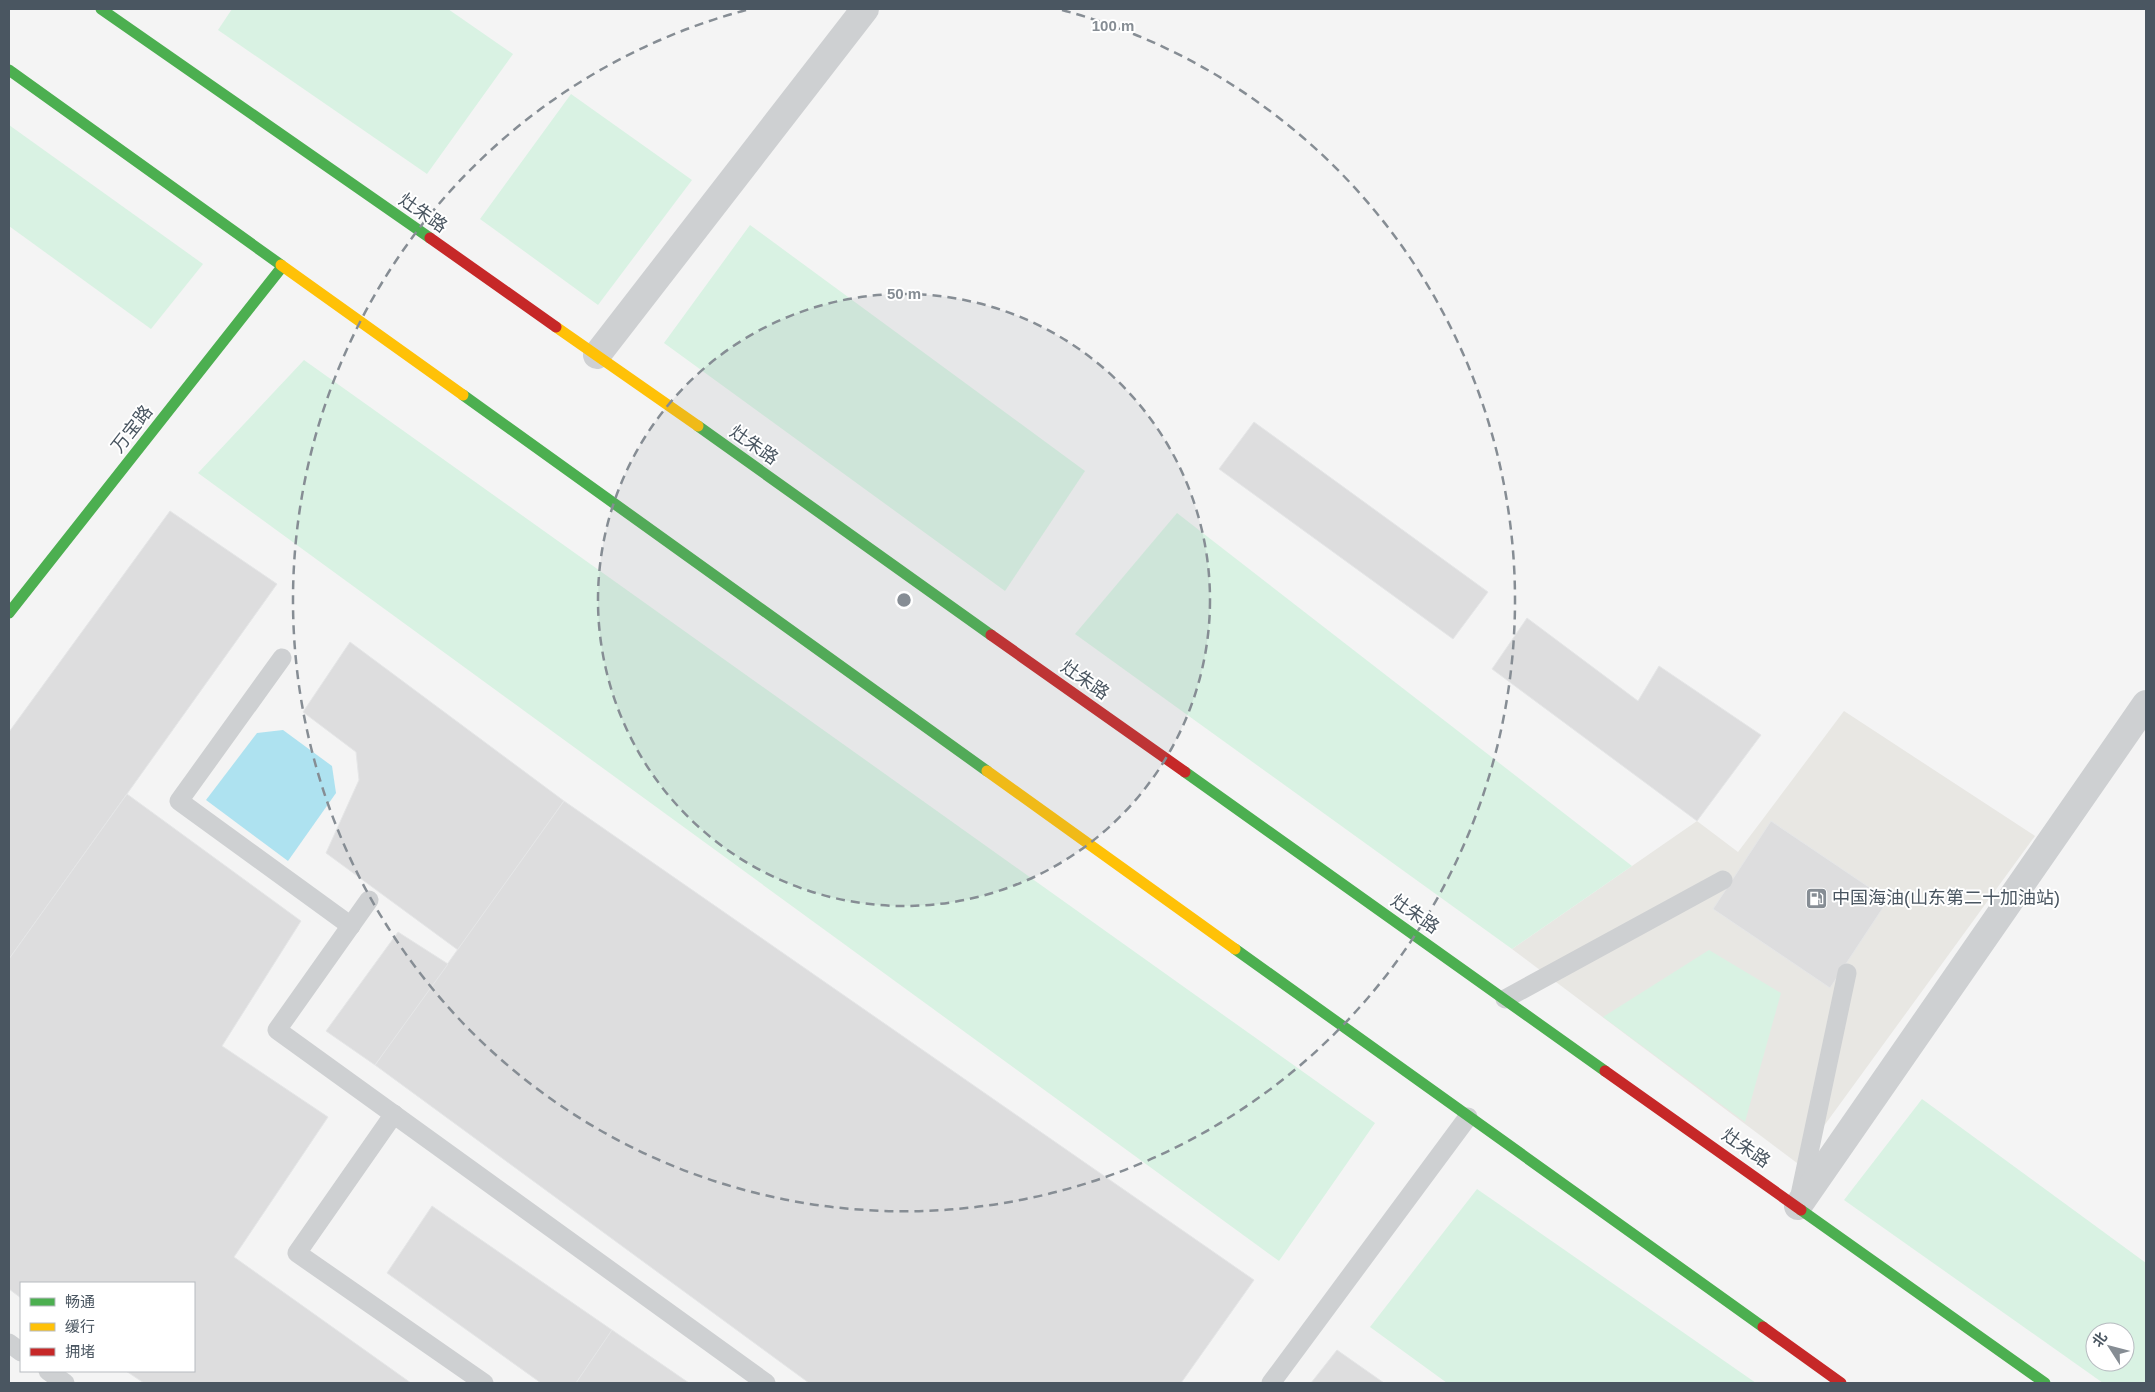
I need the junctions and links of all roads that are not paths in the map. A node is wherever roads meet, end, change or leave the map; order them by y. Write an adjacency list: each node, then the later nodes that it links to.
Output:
1 (101, 9): 5 (main road, 灶朱路)
2 (865, 9): 5 (street)
3 (9, 70): 4 (main road)
4 (282, 267): 6 (main road, 万宝路); 15 (main road)
5 (597, 355): 13 (main road, 灶朱路)
6 (9, 613)
7 (282, 658): 11 (lane)
8 (2146, 704): 16 (street)
9 (1723, 880): 13 (lane)
10 (369, 900): 11 (lane)
11 (351, 926): 14 (lane)
12 (1847, 973): 16 (lane)
13 (1505, 999): 16 (main road, 灶朱路)
14 (394, 1114): 21 (lane); 22 (lane)
15 (1468, 1117): 23 (lane); 24 (main road)
16 (1798, 1206): 25 (main road, 灶朱路)
17 (9, 1343): 18 (lane)
18 (20, 1351)
19 (50, 1372): 20 (lane)
20 (66, 1383)
21 (484, 1383)
22 (766, 1383)
23 (1272, 1383)
24 (1841, 1383)
25 (2045, 1383)

